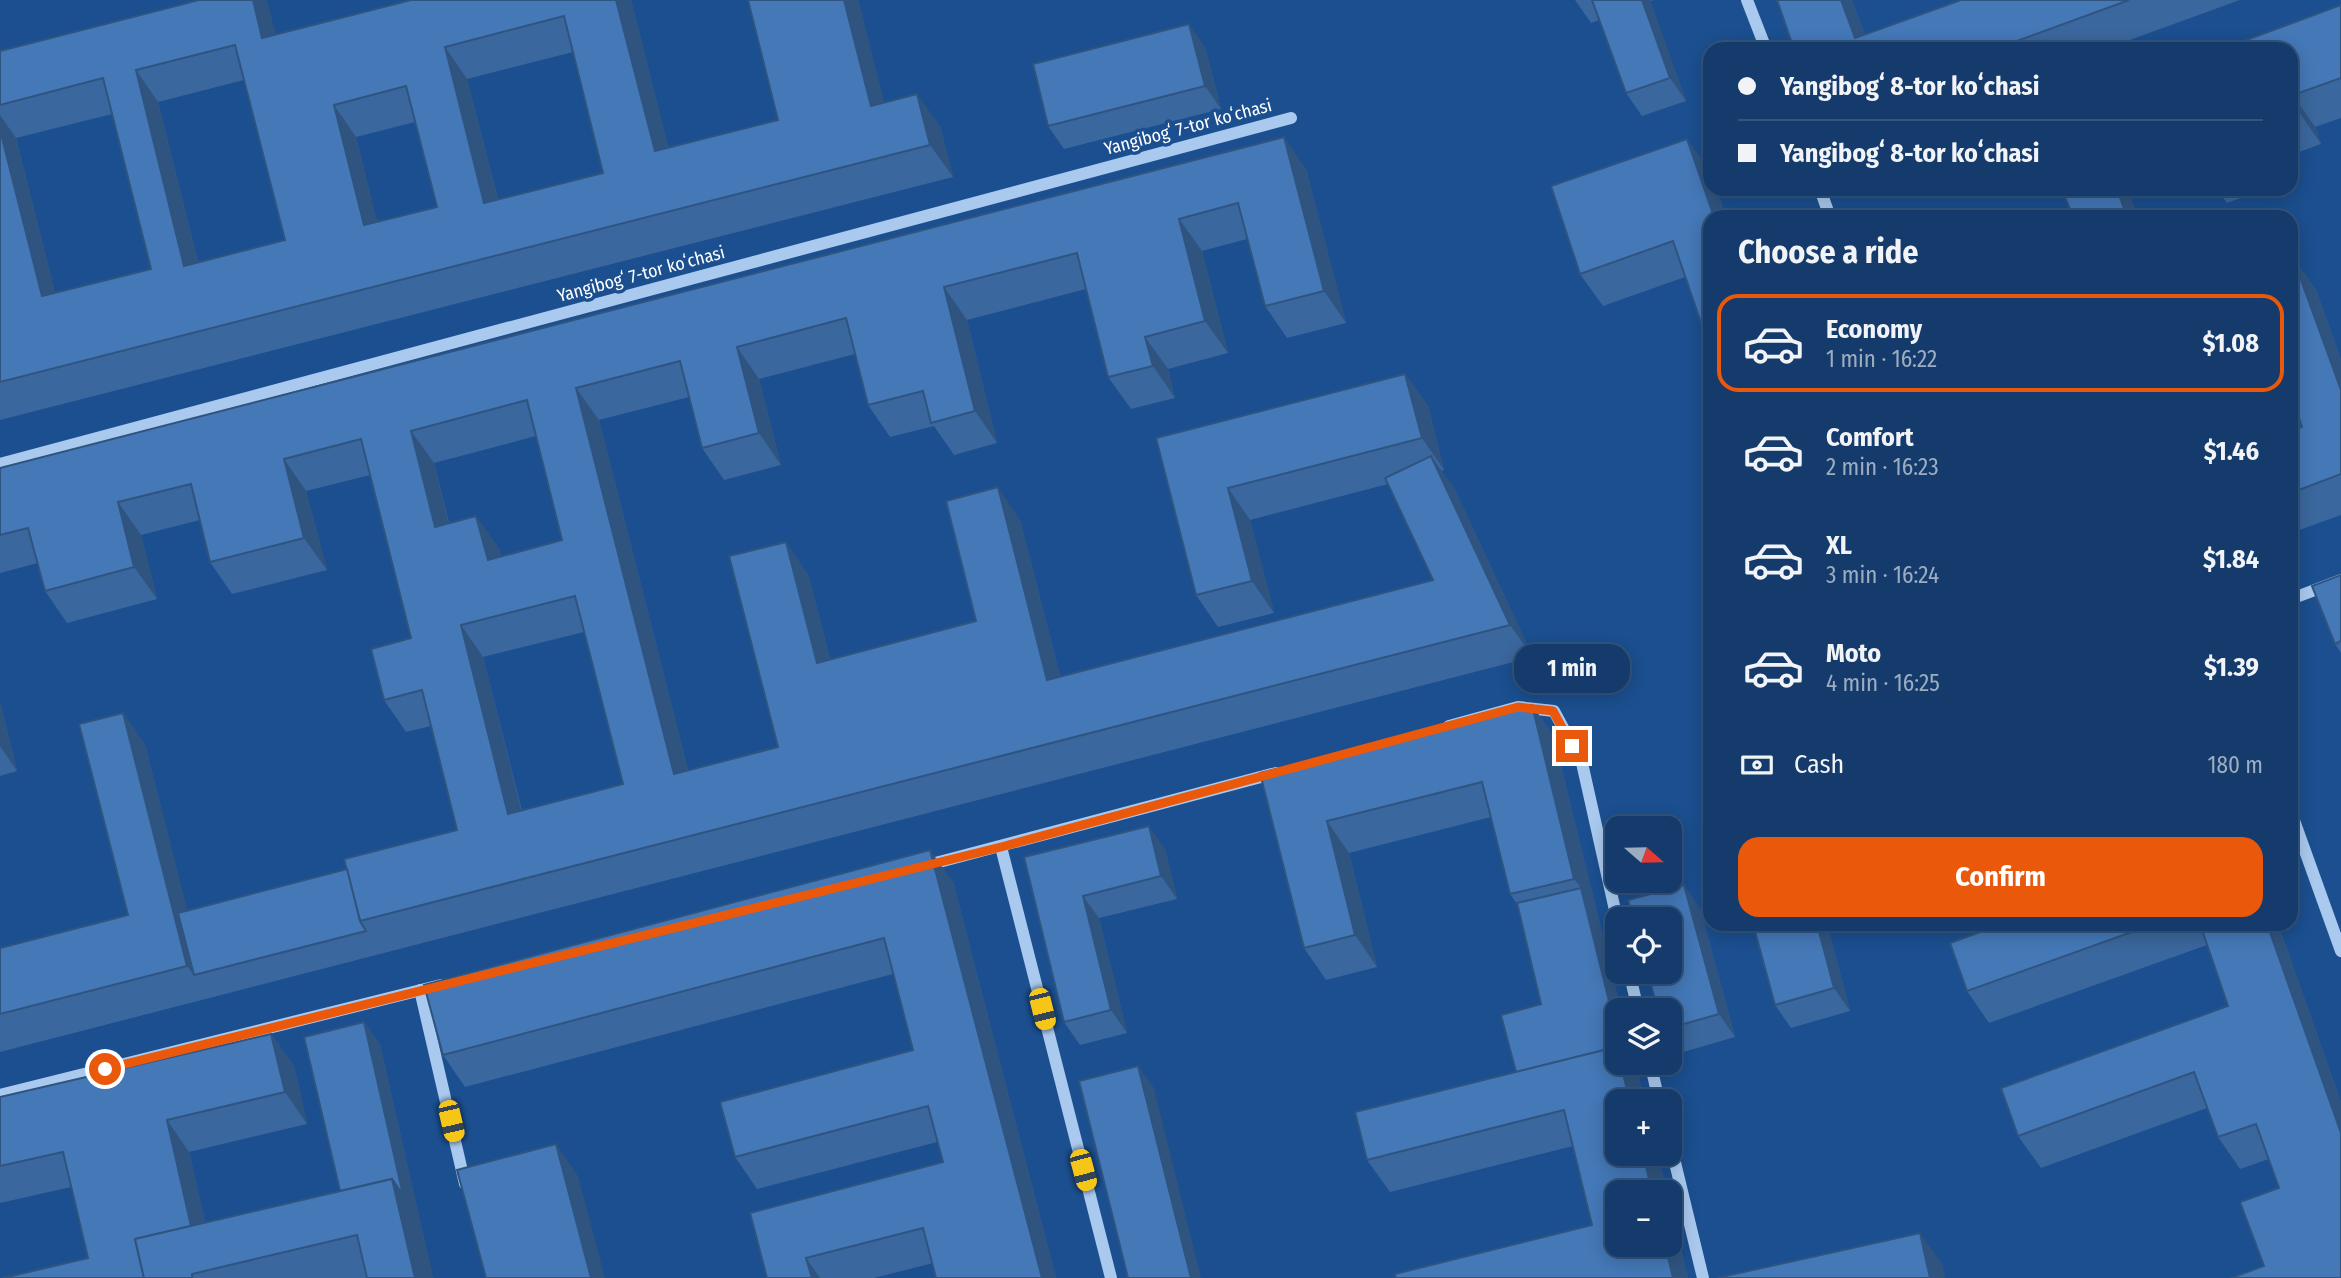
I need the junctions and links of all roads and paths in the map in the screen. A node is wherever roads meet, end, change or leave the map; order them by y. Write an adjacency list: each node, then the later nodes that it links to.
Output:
1 (1747, 0): 2 (street)
2 (1763, 42)
3 (1290, 118): 4 (street, Yangibogʻ 7-tor koʻchasi)
4 (0, 464)
5 (2341, 580): 6 (street)
6 (2298, 596)
7 (1439, 729): 12 (street)
8 (1293, 768): 10 (street)
9 (2298, 831): 13 (street)
10 (1001, 847): 11 (street); 19 (street)
11 (906, 870)
12 (1614, 907)
13 (2341, 951)
14 (461, 980): 15 (street)
15 (420, 990): 16 (street); 18 (street)
16 (0, 1095)
17 (1676, 1166): 20 (street)
18 (469, 1200)
19 (1111, 1278)
20 (1703, 1278)

